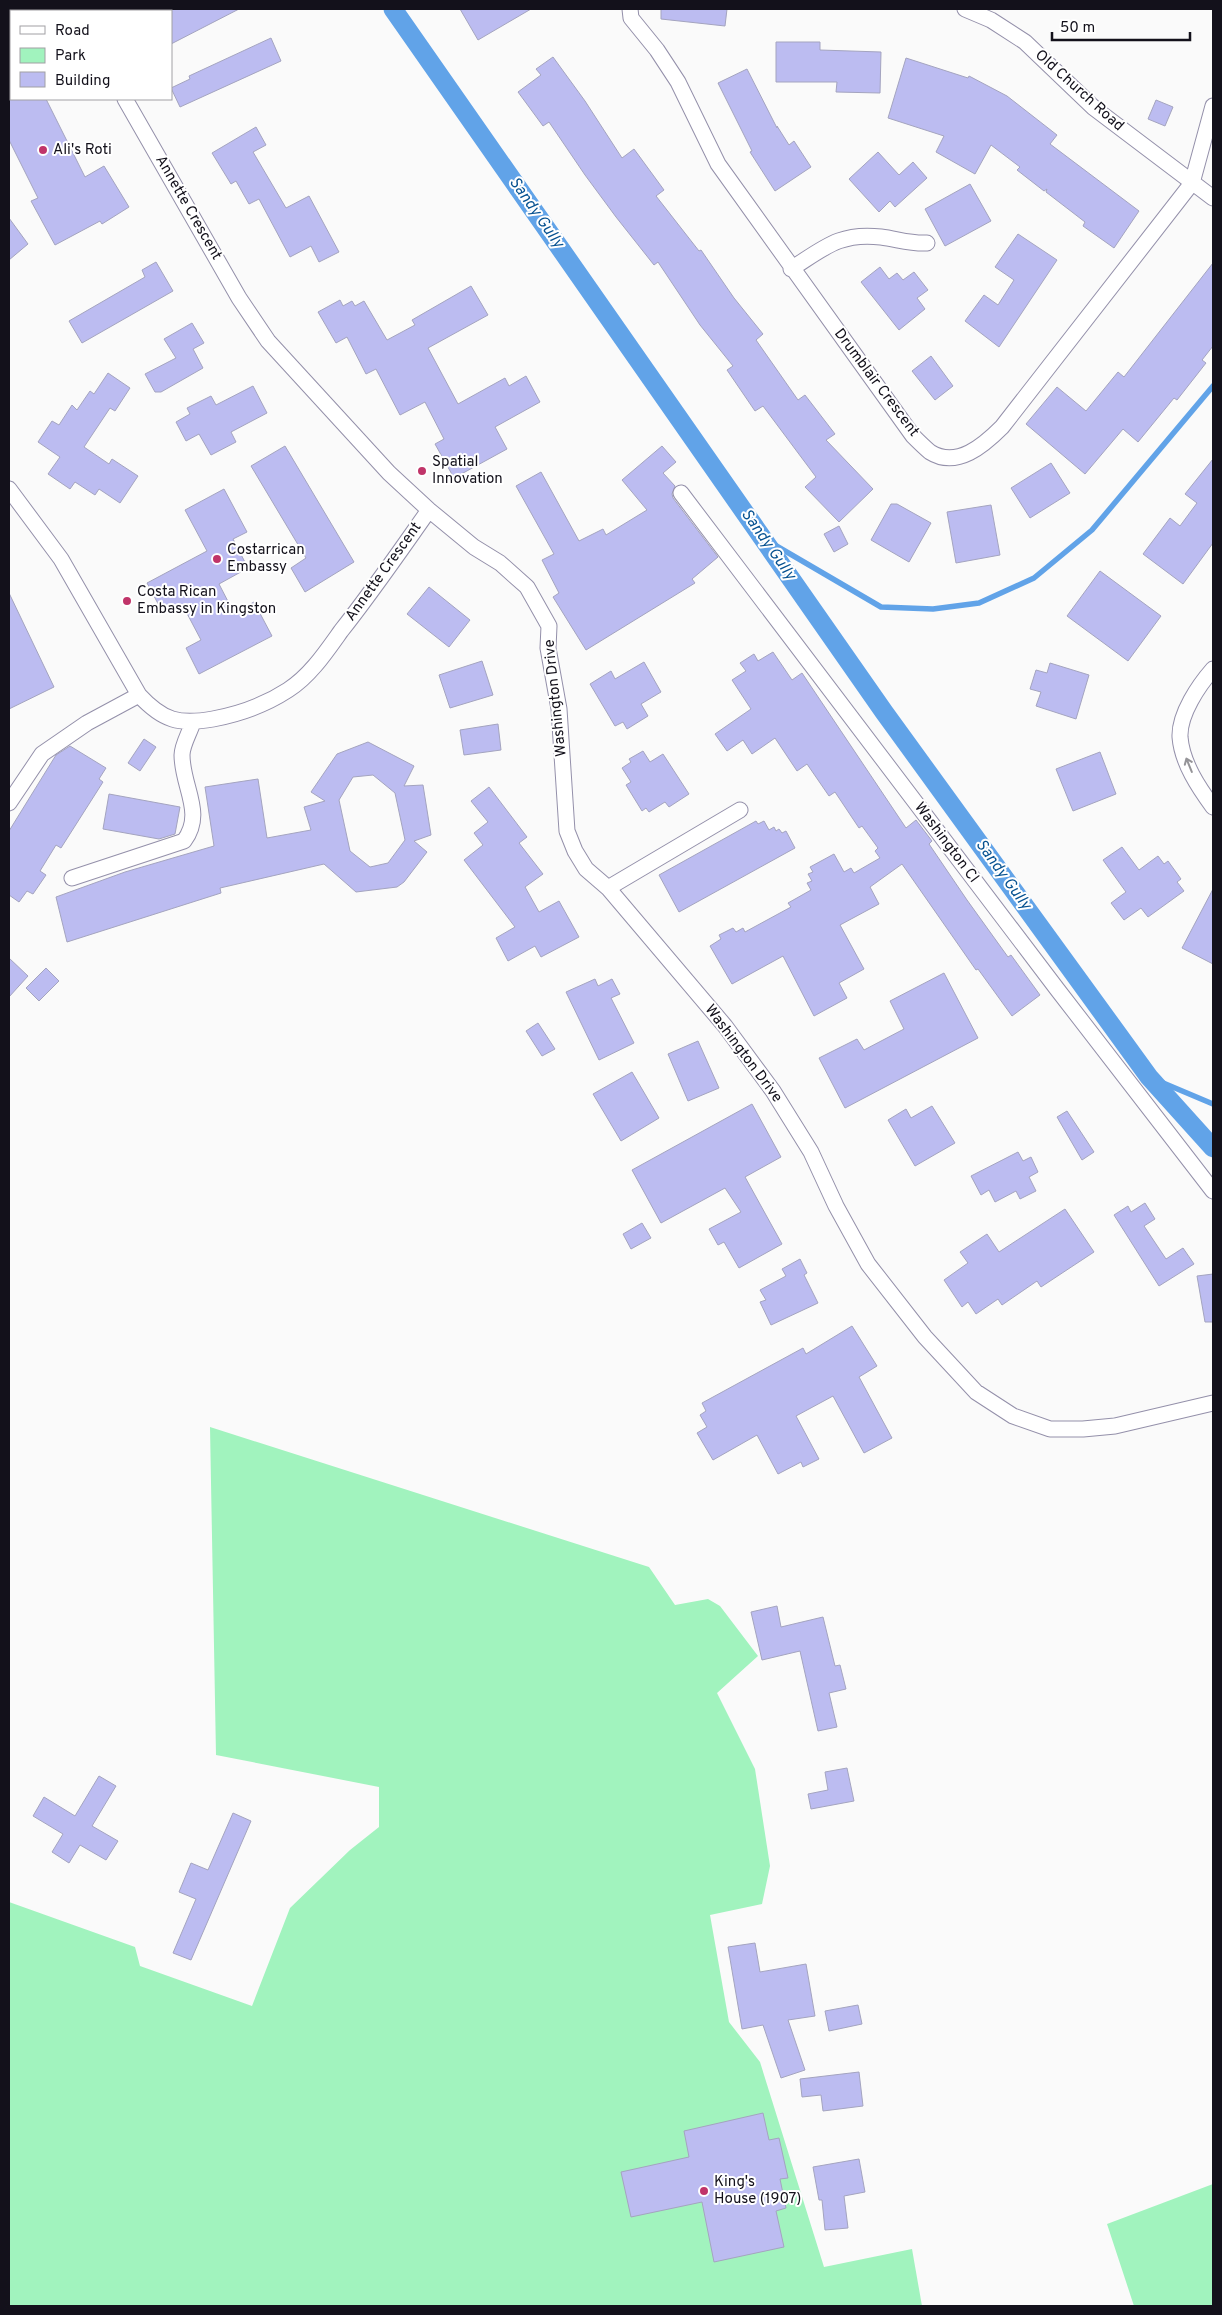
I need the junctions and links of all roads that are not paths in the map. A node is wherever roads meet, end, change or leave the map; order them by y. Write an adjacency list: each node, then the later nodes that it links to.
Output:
1 (630, 9): 8 (street, Drumblair Crescent)
2 (965, 9): 5 (street, Old Church Road)
3 (126, 100): 11 (street, Annette Crescent)
4 (1213, 106): 5 (street)
5 (1192, 183): 6 (street, Old Church Road); 8 (street, Drumblair Crescent)
6 (1213, 198)
7 (927, 243): 8 (street)
8 (791, 269)
9 (9, 489): 13 (street, Annette Crescent)
10 (682, 493): 20 (street, Washington Cl)
11 (429, 510): 14 (street, Annette Crescent); 19 (street, Washington Drive)
12 (1213, 669): 16 (street, one-way to 12)
13 (139, 695): 14 (street, Annette Crescent); 15 (street)
14 (193, 722): 18 (street)
15 (9, 804)
16 (1213, 807)
17 (740, 810): 19 (street)
18 (72, 878)
19 (608, 888): 21 (street, Washington Drive)
20 (1213, 1191)
21 (1213, 1403)

